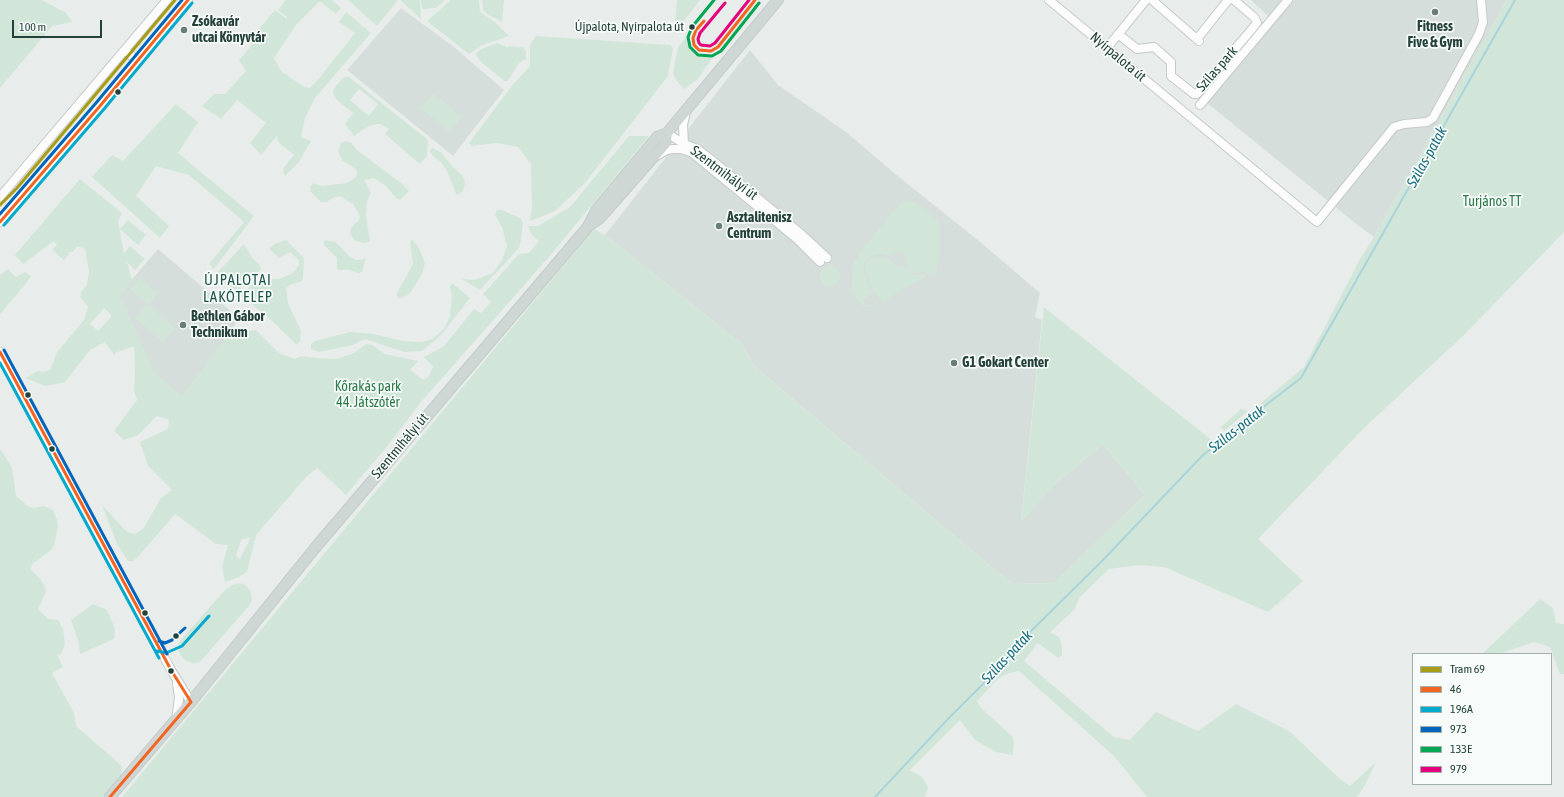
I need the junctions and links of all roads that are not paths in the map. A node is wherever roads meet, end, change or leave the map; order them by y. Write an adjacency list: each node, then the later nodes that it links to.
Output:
1 (167, 0): 13 (street)
2 (188, 0): 14 (street)
3 (778, 0): 16 (main road, Szentmihályi út)
4 (1049, 0): 12 (street, Nyírpalota út)
5 (1146, 0): 11 (street)
6 (1152, 0): 7 (street)
7 (1228, 0)
8 (1234, 0): 11 (street, Szilas park)
9 (1288, 0): 15 (street)
10 (1481, 0): 12 (street, Nyírpalota út)
11 (1118, 34): 12 (street)
12 (1107, 48)
13 (125, 50): 14 (street); 21 (street)
14 (136, 61): 22 (street)
15 (1200, 105)
16 (687, 108): 17 (main road, Szentmihályi út); 18 (street)
17 (667, 132): 18 (street); 20 (main road, Szentmihályi út); 23 (main road, Szentmihályi út)
18 (684, 144): 19 (street, Szentmihályi út); 19 (street, Szentmihályi út)
19 (691, 152): 20 (street)
20 (653, 158): 23 (main road, Szentmihályi út)
21 (0, 197)
22 (0, 222)
23 (587, 228): 26 (main road, Szentmihályi út)
24 (0, 352): 25 (street)
25 (176, 680): 26 (street); 27 (street)
26 (191, 702): 27 (main road, Szentmihályi út)
27 (176, 720): 28 (main road, Szentmihályi út)
28 (110, 797)

